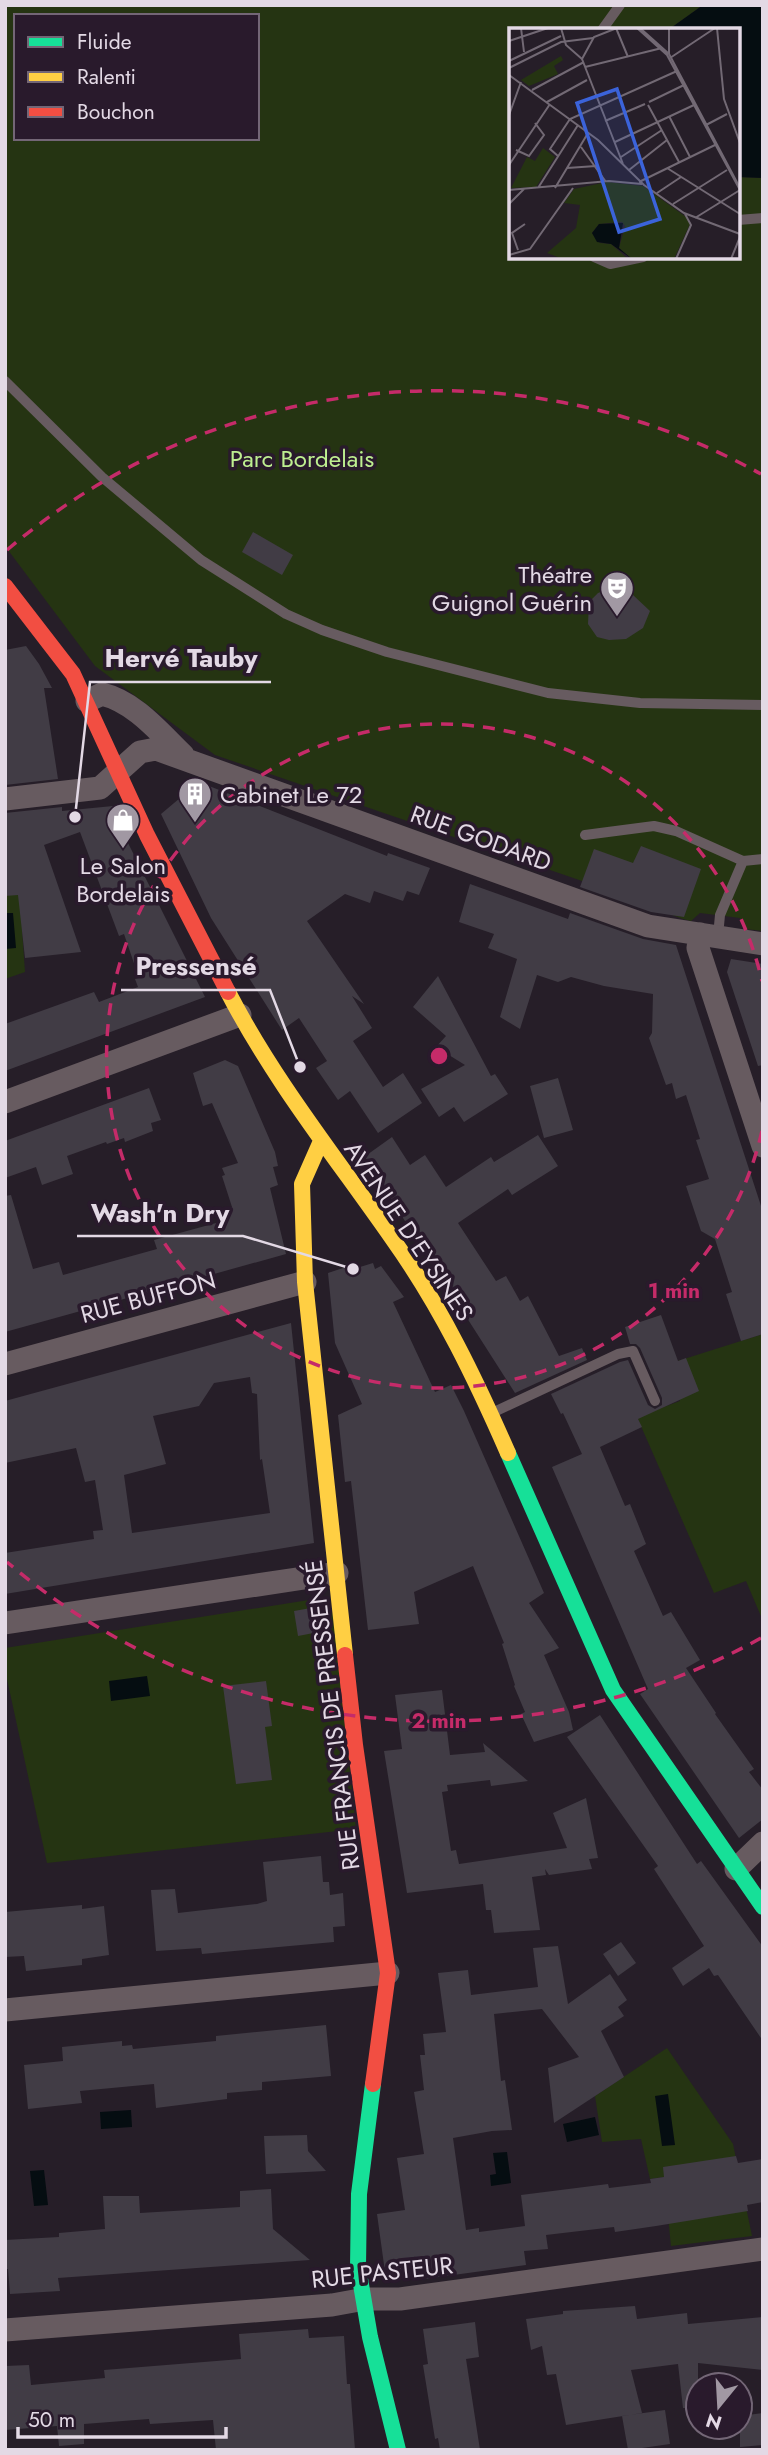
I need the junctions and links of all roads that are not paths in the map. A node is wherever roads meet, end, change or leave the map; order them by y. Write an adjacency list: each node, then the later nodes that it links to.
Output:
1 (620, 5): 2 (lane)
2 (603, 28)
3 (763, 218): 4 (lane)
4 (740, 220)
5 (599, 259): 6 (lane)
6 (634, 259)
7 (5, 381): 10 (lane)
8 (5, 586): 9 (street, AVENUE D'EYSINES)
9 (87, 701): 11 (street); 12 (street, AVENUE D'EYSINES)
10 (763, 705)
11 (188, 759): 12 (street, RUE GODARD); 17 (street, RUE GODARD)
12 (117, 772): 13 (street, RUE GODARD); 19 (street, AVENUE D'EYSINES)
13 (5, 799)
14 (585, 835): 16 (lane)
15 (763, 859): 16 (lane)
16 (743, 861): 17 (lane)
17 (709, 935): 18 (street, RUE GODARD); 22 (street)
18 (763, 944)
19 (240, 1015): 20 (street); 21 (street, AVENUE D'EYSINES)
20 (5, 1102)
21 (321, 1141): 23 (street, RUE FRANCIS DE PRESSENSÉ); 26 (street, AVENUE D'EYSINES)
22 (763, 1146)
23 (305, 1282): 24 (street, RUE BUFFON); 27 (street, RUE FRANCIS DE PRESSENSÉ)
24 (5, 1364)
25 (655, 1401): 26 (lane)
26 (491, 1414): 30 (street, AVENUE D'EYSINES)
27 (337, 1573): 28 (street); 32 (street, RUE FRANCIS DE PRESSENSÉ)
28 (5, 1623)
29 (763, 1843): 30 (street)
30 (736, 1870): 31 (street, AVENUE D'EYSINES)
31 (763, 1908)
32 (388, 1973): 33 (street); 35 (street, RUE FRANCIS DE PRESSENSÉ)
33 (5, 2010)
34 (763, 2249): 35 (street, RUE PASTEUR)
35 (365, 2299): 36 (street, RUE PASTEUR); 37 (street, RUE FRANCIS DE PRESSENSÉ)
36 (5, 2330)
37 (398, 2450)

